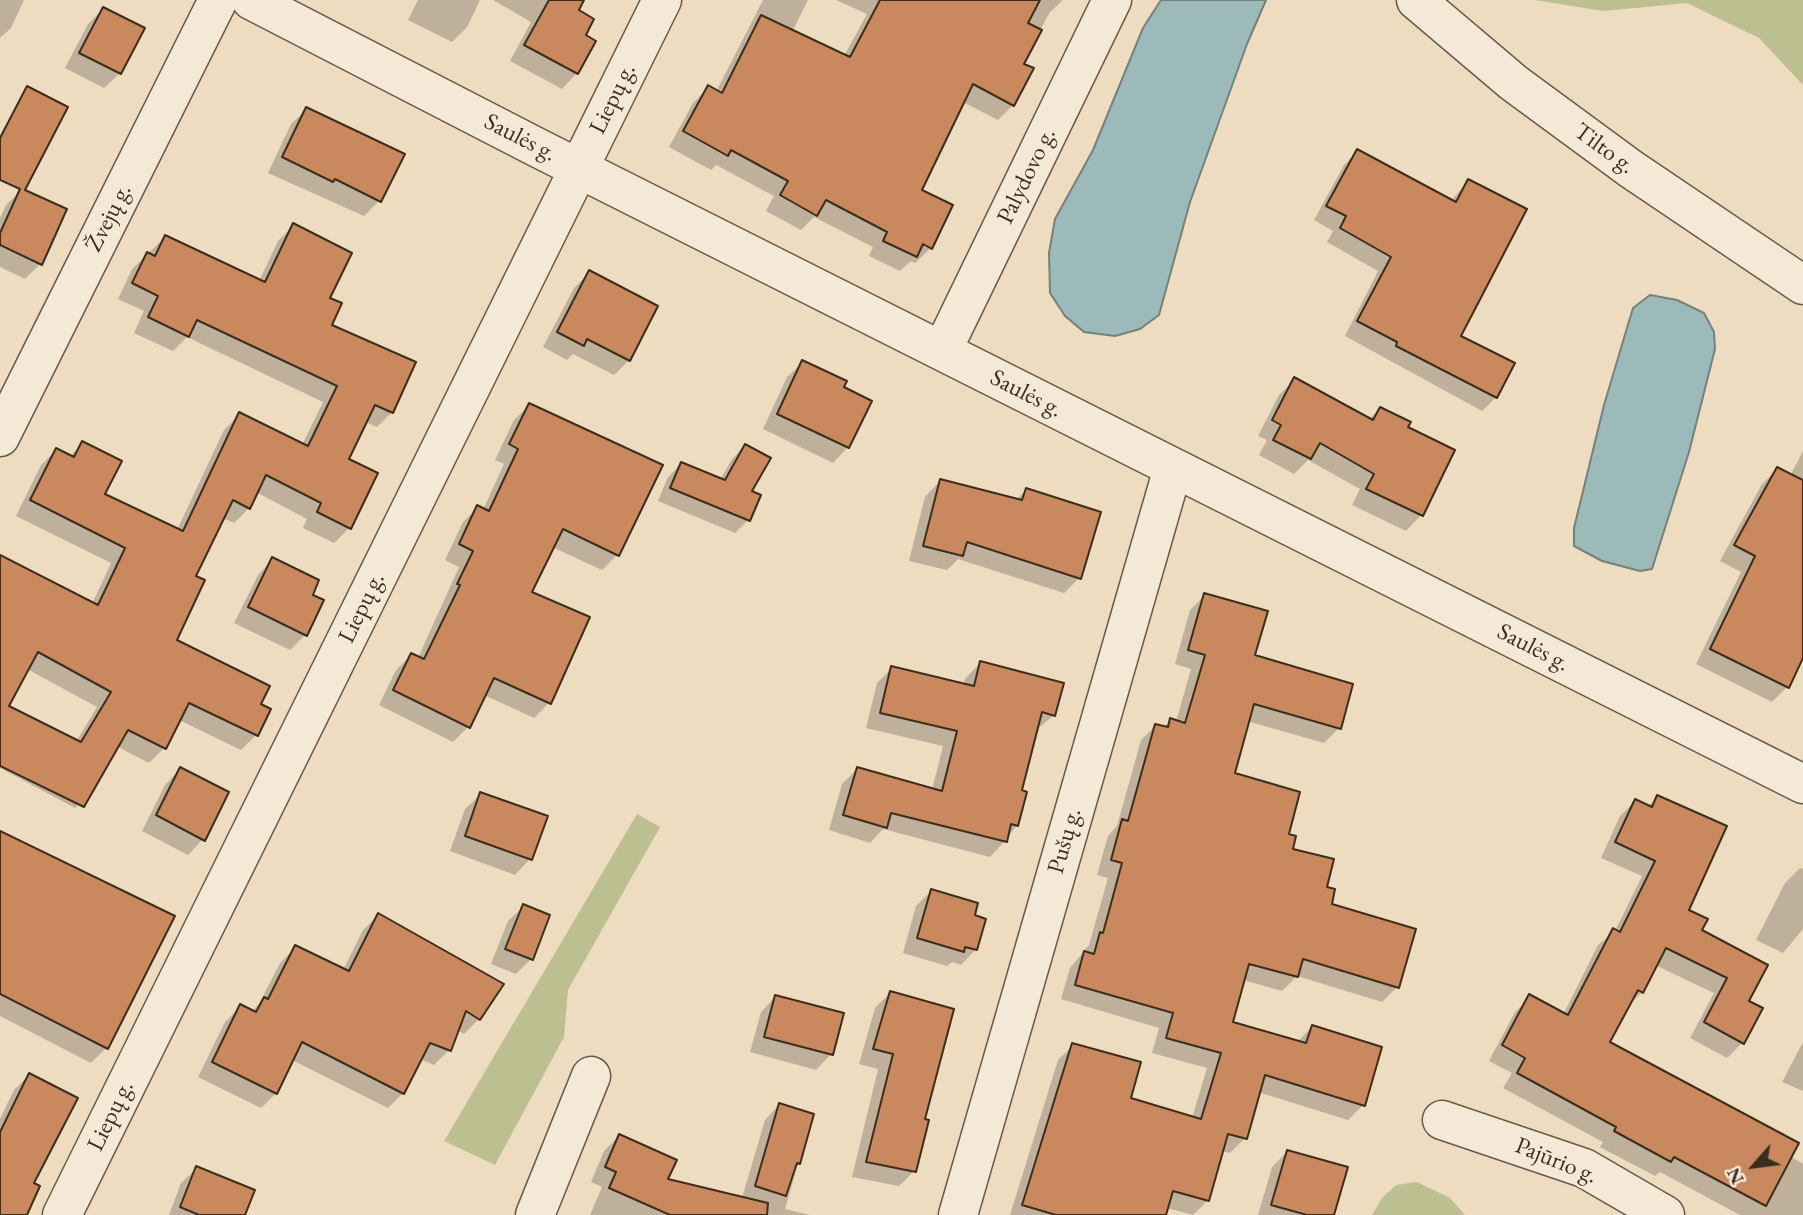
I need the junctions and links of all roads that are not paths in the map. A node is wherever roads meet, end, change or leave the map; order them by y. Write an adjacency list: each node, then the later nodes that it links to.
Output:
1 (218, 0): 9 (street, Žvejų g.)
2 (251, 0): 6 (street, Saulės g.)
3 (662, 0): 6 (street, Liepų g.)
4 (1112, 0): 8 (street, Palydovo g.)
5 (1416, 0): 7 (street, Tilto g.)
6 (579, 169): 8 (street, Saulės g.); 14 (street, Liepų g.)
7 (1803, 285)
8 (942, 351): 10 (street, Saulės g.)
9 (0, 437)
10 (1173, 468): 11 (street, Saulės g.); 16 (street, Pušų g.)
11 (1803, 784)
12 (591, 1076): 15 (street)
13 (1441, 1120): 17 (street, Pajūrio g.)
14 (62, 1215)
15 (535, 1215)
16 (958, 1215)
17 (1665, 1215)

